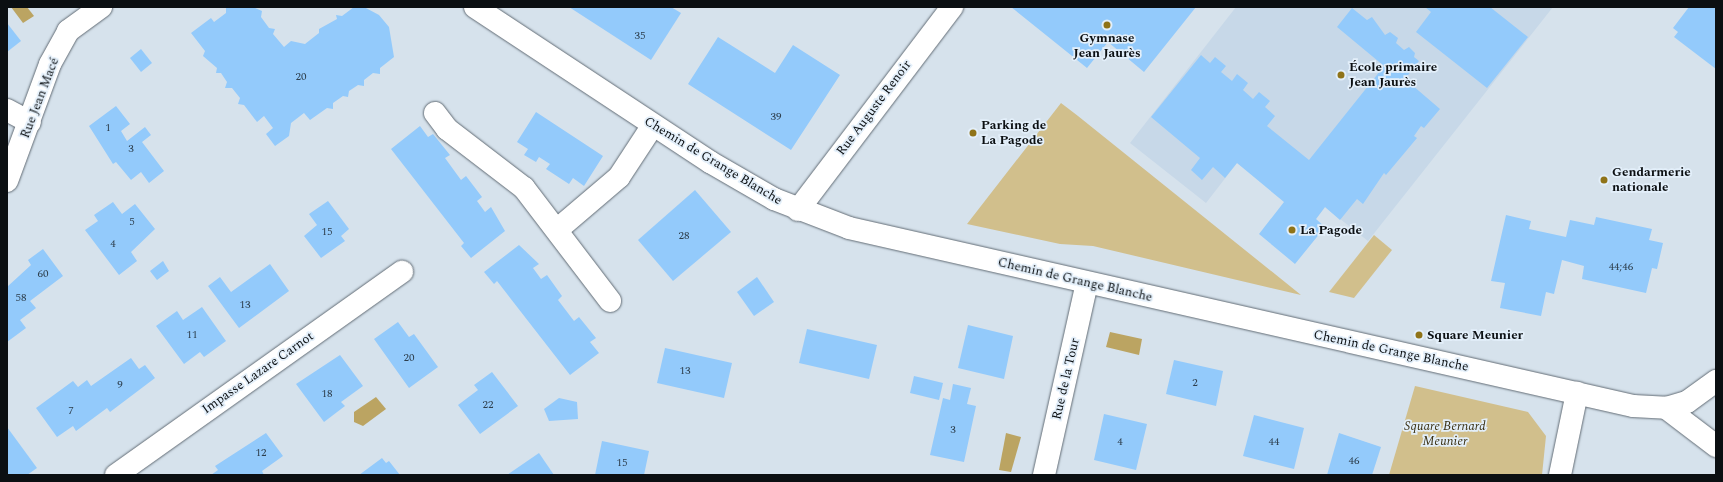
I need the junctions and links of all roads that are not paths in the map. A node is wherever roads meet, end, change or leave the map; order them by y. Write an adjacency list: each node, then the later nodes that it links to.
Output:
1 (101, 7): 6 (street, Rue Jean Macé)
2 (475, 7): 7 (street, Chemin de Grange Blanche)
3 (952, 7): 9 (street, Rue Auguste Renoir)
4 (7, 110): 6 (street)
5 (435, 113): 10 (street)
6 (30, 122): 8 (street, Rue Jean Macé)
7 (653, 125): 9 (street, Chemin de Grange Blanche); 10 (street)
8 (7, 181)
9 (798, 210): 12 (street, Chemin de Grange Blanche)
10 (558, 229): 13 (street)
11 (402, 272): 18 (street, Impasse Lazare Carnot)
12 (1087, 283): 15 (street, Chemin de Grange Blanche); 19 (street, Rue de la Tour)
13 (610, 301)
14 (1716, 381): 16 (street)
15 (1577, 393): 16 (street, Chemin de Grange Blanche); 20 (street)
16 (1666, 408): 17 (street)
17 (1716, 446)
18 (116, 475)
19 (1044, 475)
20 (1560, 475)

